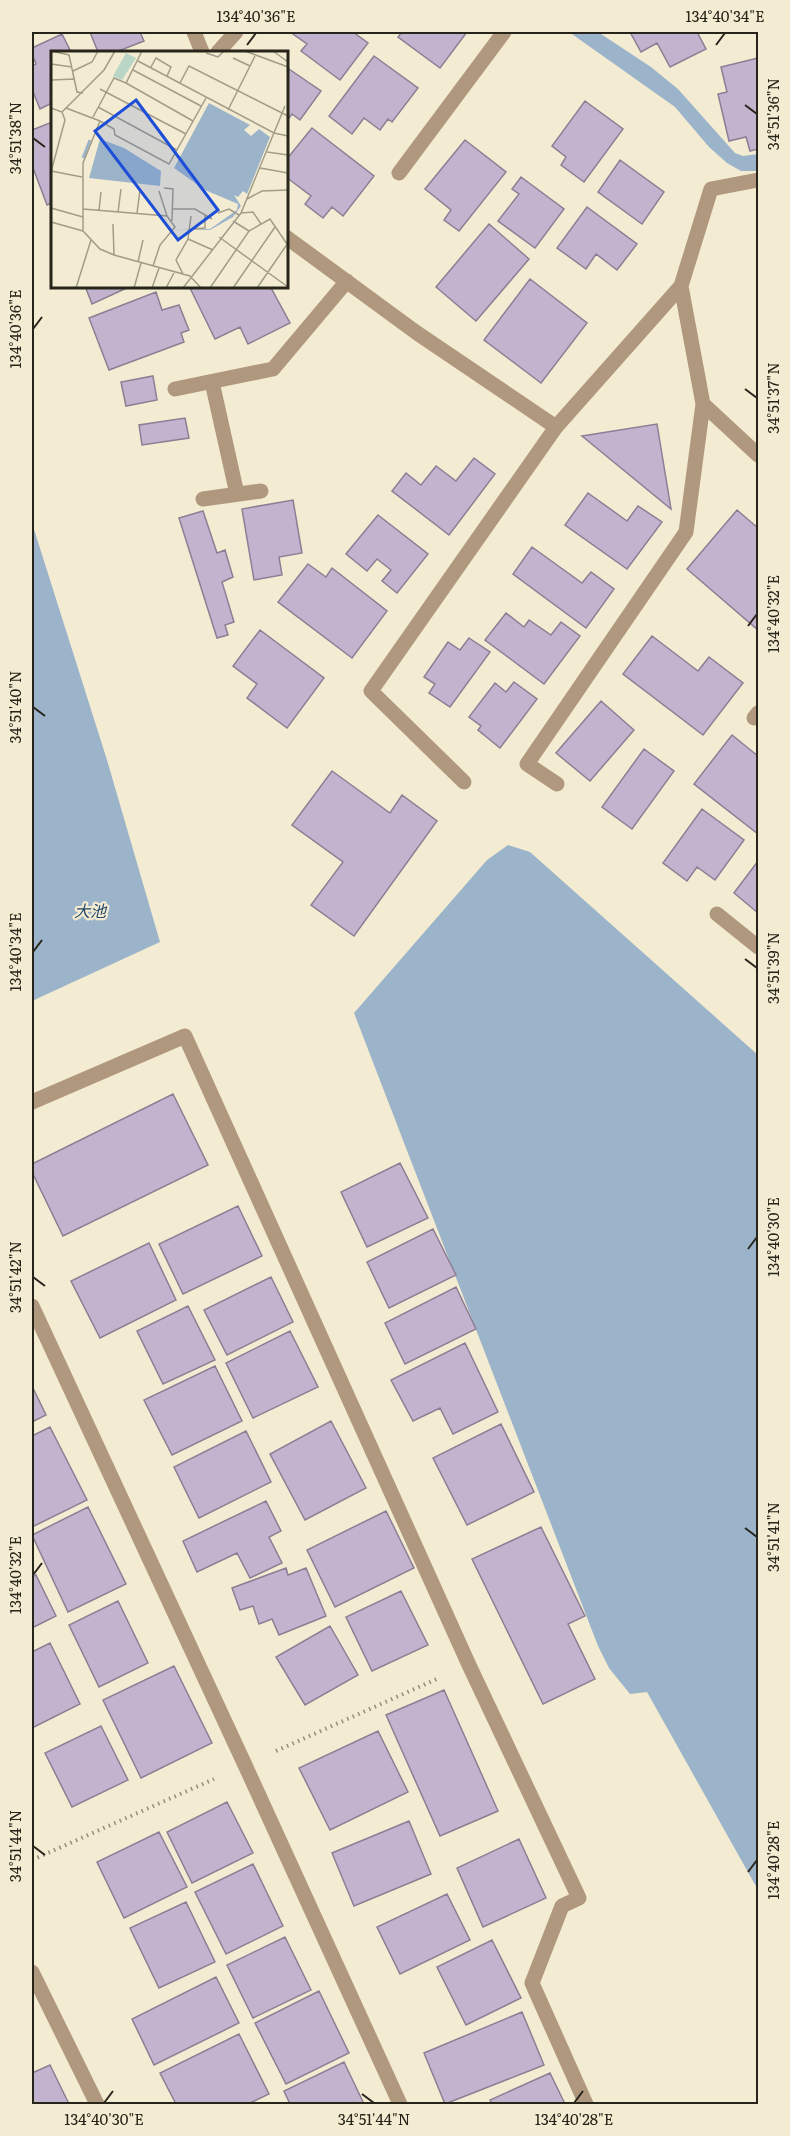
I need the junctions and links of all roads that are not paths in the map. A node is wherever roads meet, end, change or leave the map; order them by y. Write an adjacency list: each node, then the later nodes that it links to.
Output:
1 (194, 32): 4 (street)
2 (236, 32): 5 (street)
3 (504, 32): 6 (street)
4 (202, 51)
5 (219, 51)
6 (399, 173)
7 (759, 180): 10 (street)
8 (288, 238): 9 (street)
9 (347, 281): 11 (street); 14 (street)
10 (681, 286): 13 (street); 14 (street)
11 (212, 382): 12 (street); 17 (street)
12 (175, 389)
13 (703, 404): 15 (street); 20 (street)
14 (556, 427): 19 (street)
15 (759, 454)
16 (261, 491): 17 (street)
17 (237, 494): 18 (street)
18 (203, 499)
19 (464, 782)
20 (557, 784)
21 (717, 914): 22 (street)
22 (759, 947)
23 (32, 1102): 28 (street)
24 (32, 1306): 27 (street)
25 (32, 1972): 26 (street)
26 (97, 2104)
27 (400, 2104)
28 (586, 2104)

